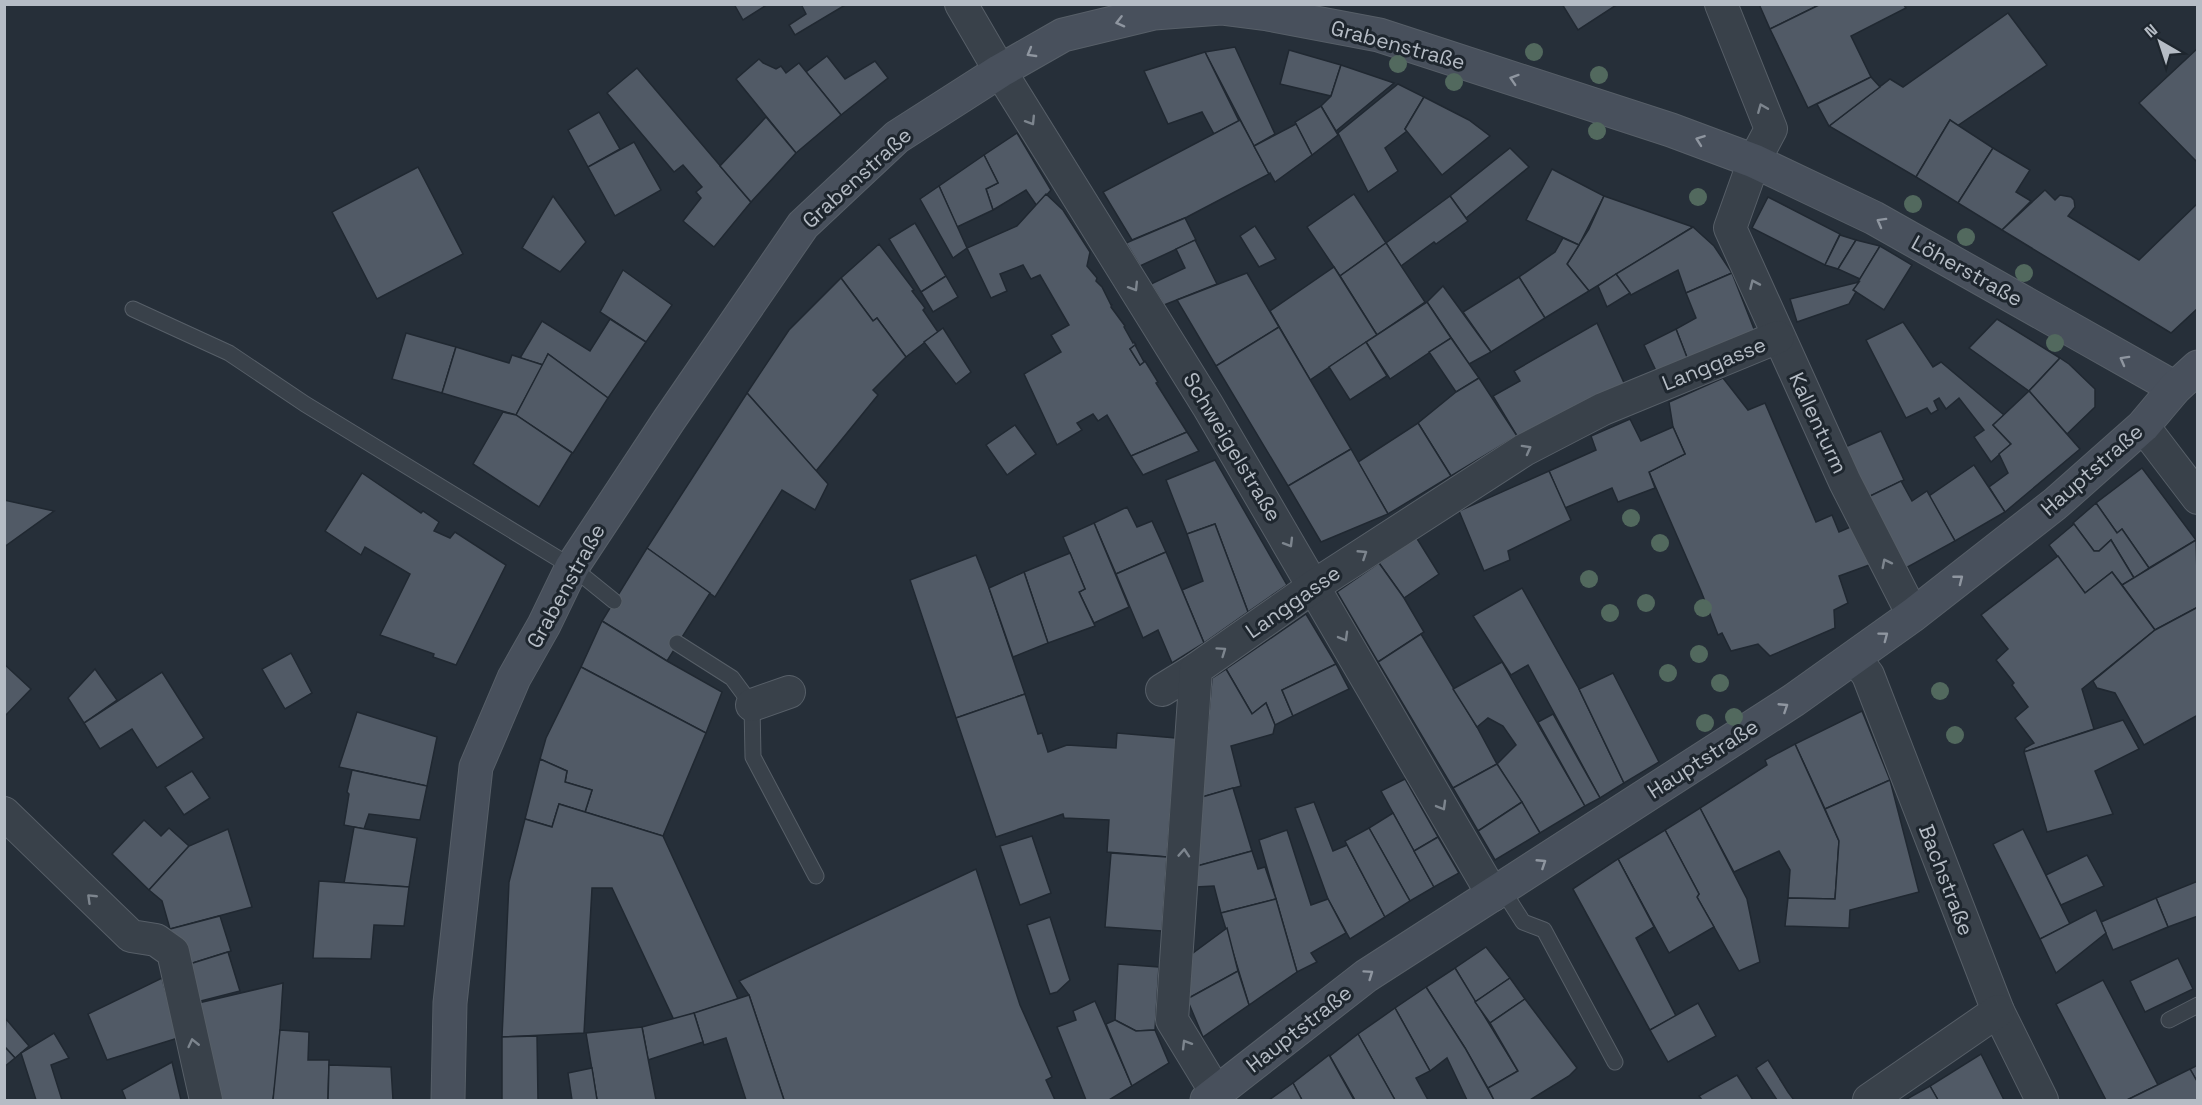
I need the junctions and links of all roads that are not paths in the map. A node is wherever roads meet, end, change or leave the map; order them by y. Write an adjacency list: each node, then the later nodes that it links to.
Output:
1 (961, 4): 5 (street, Schweigelstraße)
2 (1721, 4): 6 (street, Kallenturm, one-way to 2)
3 (1153, 9): 4 (main road, Grabenstraße); 5 (main road, Grabenstraße, one-way to 5)
4 (1309, 13): 6 (main road, Grabenstraße, one-way to 4)
5 (1000, 71): 12 (main road, Grabenstraße); 13 (street, Schweigelstraße, one-way to 13)
6 (1754, 161): 8 (street, Kallenturm, one-way to 6); 9 (main road, Löherstraße, one-way to 6)
7 (133, 309): 12 (lane)
8 (1778, 337): 13 (street, Langgasse, one-way to 8); 15 (street, Kallenturm, one-way to 8)
9 (2186, 378): 10 (main road, Hauptstraße)
10 (2143, 426): 11 (street); 15 (main road, Hauptstraße, one-way to 10)
11 (2198, 498)
12 (572, 567): 14 (lane); 28 (main road, Grabenstraße)
13 (1314, 586): 18 (street, Langgasse, one-way to 13); 24 (street, Schweigelstraße, one-way to 24)
14 (614, 601)
15 (1913, 615): 17 (main road, Hauptstraße, one-way to 15)
16 (677, 643): 21 (lane)
17 (1855, 658): 24 (main road, Hauptstraße, one-way to 17); 26 (street, Bachstraße)
18 (1196, 669): 19 (street, Langgasse); 30 (street, one-way to 18)
19 (1162, 690)
20 (789, 692): 21 (street)
21 (752, 705): 23 (lane)
22 (4, 813): 31 (street, one-way to 22)
23 (816, 876)
24 (1498, 892): 29 (lane); 30 (main road, Hauptstraße, one-way to 24)
25 (2198, 1005): 27 (lane)
26 (1998, 1011): 34 (street); 35 (street, Bachstraße)
27 (2169, 1020)
28 (450, 1053): 32 (main road); 33 (main road, Grabenstraße)
29 (1615, 1062)
30 (1212, 1097)
31 (206, 1101)
32 (430, 1101)
33 (448, 1101)
34 (1869, 1101)
35 (2042, 1101)

